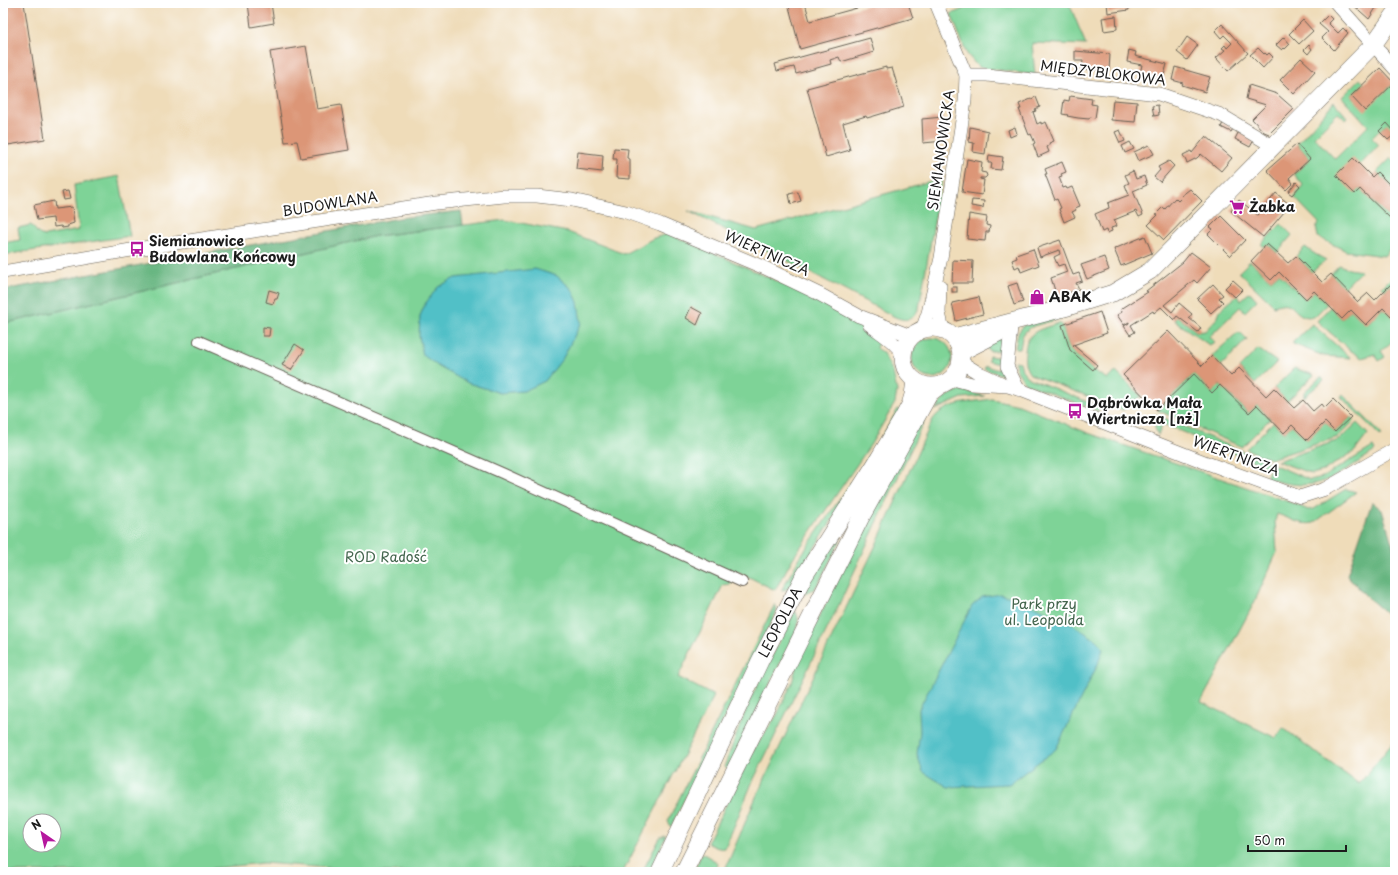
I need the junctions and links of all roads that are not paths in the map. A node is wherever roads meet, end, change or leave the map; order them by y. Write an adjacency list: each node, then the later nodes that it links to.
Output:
1 (936, 3): 6 (street, SIEMIANOWICKA)
2 (1336, 3): 4 (street)
3 (1395, 14): 4 (street)
4 (1373, 45): 5 (street); 7 (street)
5 (1395, 69)
6 (966, 75): 7 (street, MIĘDZYBLOKOWA); 9 (street, SIEMIANOWICKA)
7 (1273, 148): 12 (street)
8 (660, 224): 10 (street, BUDOWLANA); 11 (street, WIERTNICZA)
9 (941, 258): 13 (street, SIEMIANOWICKA); 15 (street, SIEMIANOWICKA)
10 (3, 272)
11 (860, 316): 13 (street, WIERTNICZA); 16 (street, WIERTNICZA)
12 (1018, 323): 15 (street); 19 (street)
13 (917, 333): 15 (street); 16 (street)
14 (199, 341): 21 (street)
15 (955, 345): 18 (street); 19 (street, WIERTNICZA)
16 (903, 355): 17 (street)
17 (915, 382): 18 (street); 22 (street, LEOPOLDA)
18 (946, 382): 19 (street, WIERTNICZA); 23 (street, LEOPOLDA)
19 (1013, 388): 20 (street, WIERTNICZA)
20 (1395, 449)
21 (742, 582)
22 (790, 603): 23 (street); 25 (street, LEOPOLDA)
23 (812, 614): 24 (street, LEOPOLDA)
24 (688, 869)
25 (660, 872)

